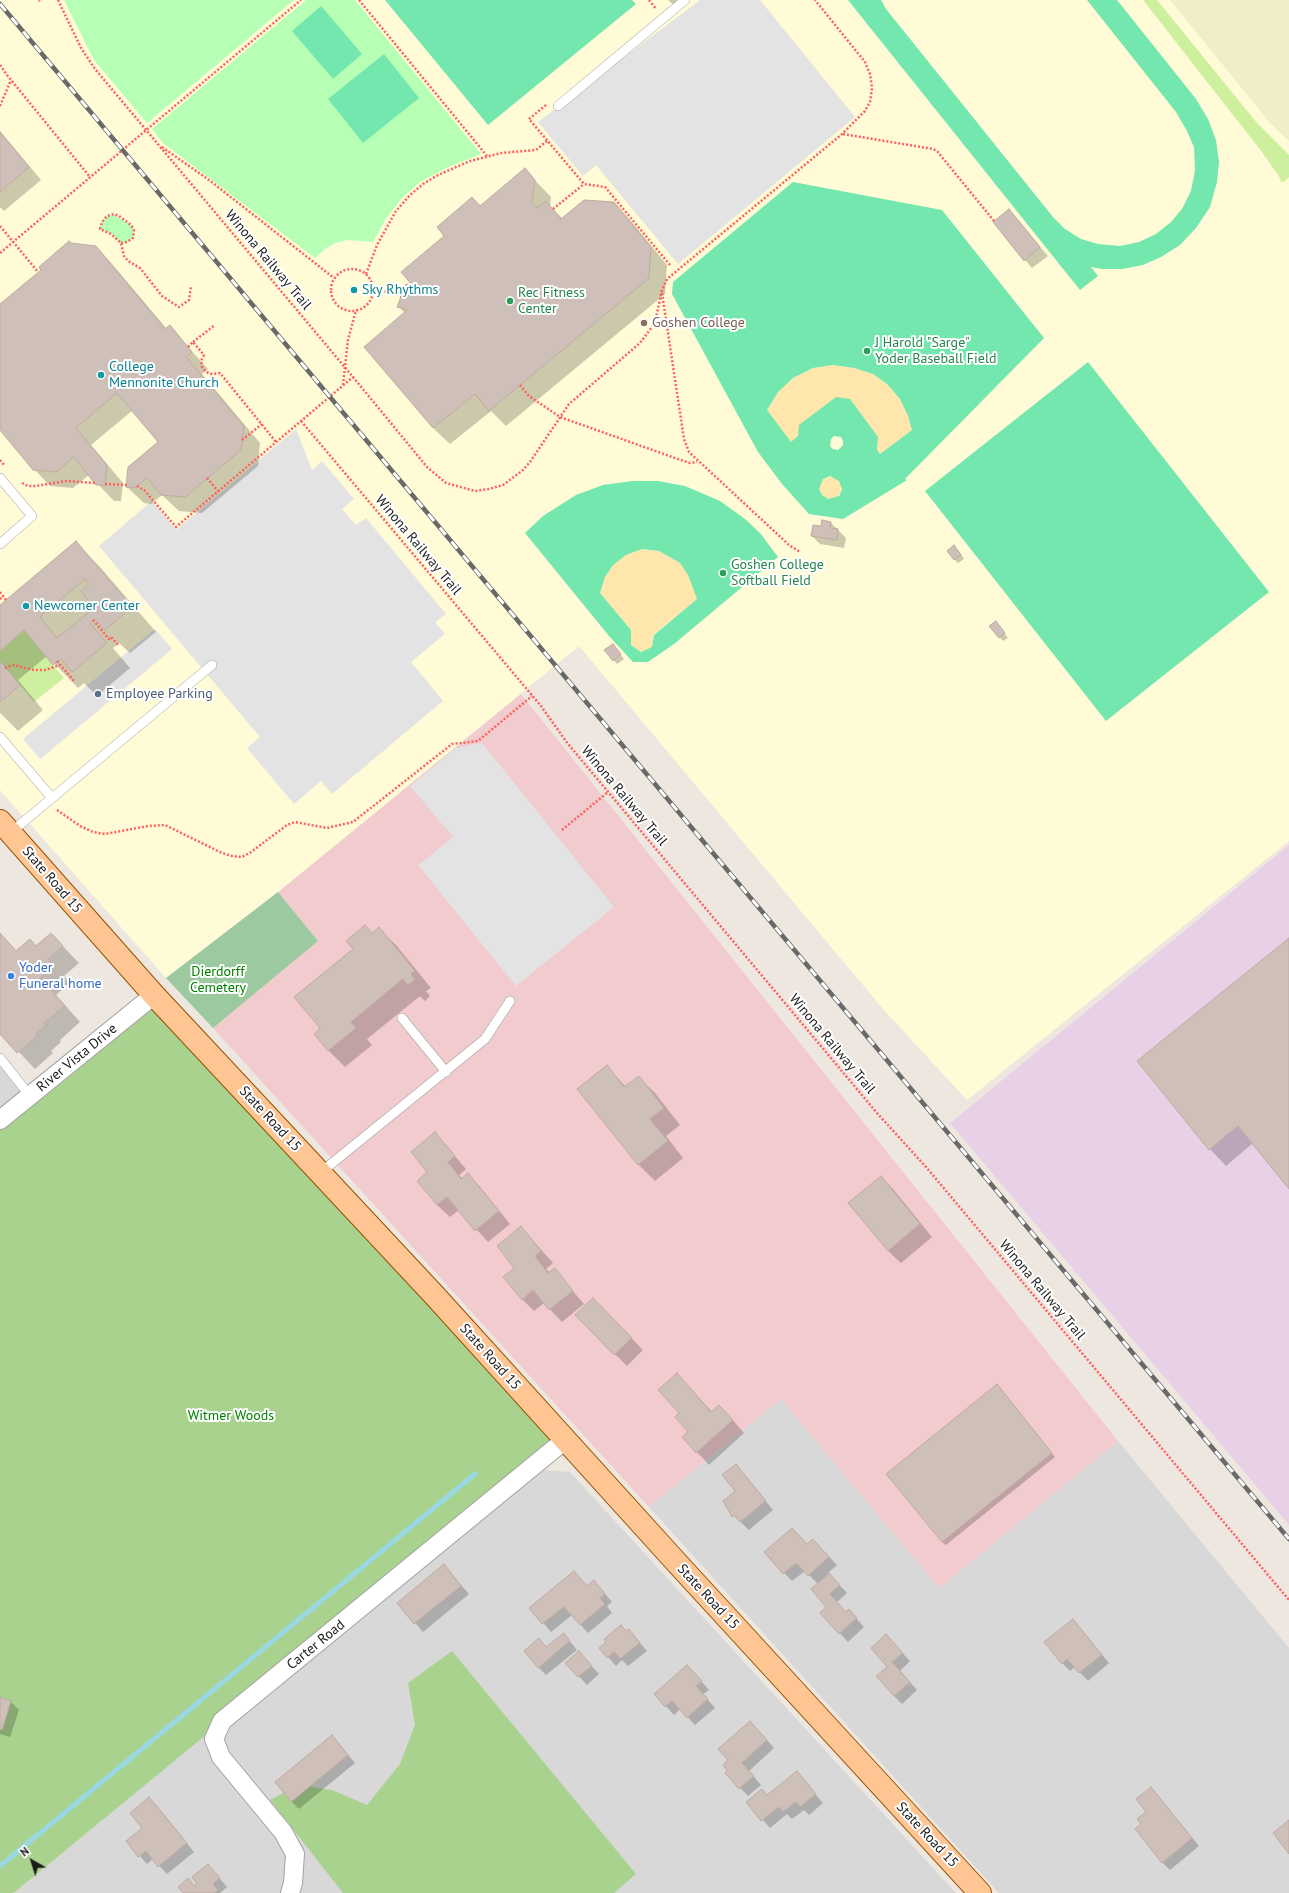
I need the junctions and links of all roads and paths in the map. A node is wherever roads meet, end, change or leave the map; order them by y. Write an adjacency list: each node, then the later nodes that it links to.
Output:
1 (58, 0): 13 (path, Winona Railway Trail)
2 (301, 0): 13 (path)
3 (359, 0): 17 (path)
4 (686, 0): 12 (lane)
5 (815, 0): 14 (path)
6 (662, 7): 7 (path)
7 (657, 11)
8 (0, 65): 9 (path)
9 (11, 80): 11 (path); 18 (path)
10 (548, 103): 15 (path)
11 (0, 106)
12 (558, 106)
13 (146, 130): 16 (path, Winona Railway Trail); 18 (path)
14 (842, 134): 21 (path); 32 (path)
15 (547, 141): 17 (path); 19 (path)
16 (158, 145): 29 (path); 38 (path, Winona Railway Trail)
17 (487, 156): 28 (path)
18 (90, 177): 23 (path)
19 (584, 184): 20 (path); 26 (path)
20 (553, 209)
21 (994, 221)
22 (0, 226): 23 (path)
23 (13, 242): 25 (path); 27 (path)
24 (121, 243): 24 (path); 30 (path)
25 (0, 253)
26 (670, 265)
27 (38, 272)
28 (366, 274): 29 (path); 31 (path)
29 (334, 278): 34 (path)
30 (192, 286)
31 (373, 288): 33 (path); 34 (path)
32 (662, 290): 42 (path, Winona Railway Trail); 48 (path)
33 (402, 296)
34 (356, 310): 38 (path)
35 (215, 325): 36 (path)
36 (193, 342): 37 (path); 44 (path)
37 (188, 347)
38 (345, 367): 39 (path, Winona Railway Trail); 40 (path)
39 (353, 377): 40 (path); 42 (path, Winona Railway Trail)
40 (343, 385): 43 (path)
41 (520, 385): 42 (path)
42 (560, 417): 48 (path)
43 (301, 421): 46 (path); 71 (path, Winona Railway Trail)
44 (262, 424): 45 (path); 46 (path)
45 (242, 440)
46 (276, 442): 57 (path)
47 (0, 460): 49 (path)
48 (698, 462): 59 (path)
49 (9, 470)
50 (0, 478): 58 (lane)
51 (208, 478): 57 (path)
52 (17, 479): 53 (path)
53 (95, 483)
54 (105, 484): 55 (path)
55 (127, 485)
56 (137, 486): 57 (path)
57 (218, 491)
58 (0, 544)
59 (800, 552)
60 (0, 592): 61 (path)
61 (4, 596): 62 (path); 63 (path)
62 (0, 600)
63 (6, 600)
64 (93, 620): 65 (path)
65 (119, 646)
66 (57, 661): 67 (path)
67 (60, 665): 69 (path); 70 (path)
68 (212, 665): 74 (lane)
69 (5, 668)
70 (74, 682)
71 (532, 696): 73 (path, Winona Railway Trail); 74 (path)
72 (0, 737): 74 (lane)
73 (608, 792): 76 (path); 86 (path, Winona Railway Trail)
74 (50, 800): 75 (lane)
75 (5, 827): 77 (main road, State Road 15)
76 (562, 830)
77 (154, 995): 82 (street, River Vista Drive); 84 (main road, State Road 15)
78 (510, 1001): 81 (lane)
79 (402, 1018): 81 (lane)
80 (0, 1058): 82 (lane)
81 (446, 1072): 84 (lane)
82 (30, 1096): 83 (street, River Vista Drive)
83 (0, 1120)
84 (320, 1173): 85 (main road, State Road 15)
85 (565, 1440): 87 (street, Carter Road); 88 (main road, State Road 15)
86 (1289, 1600)
87 (290, 1893)
88 (980, 1893)

